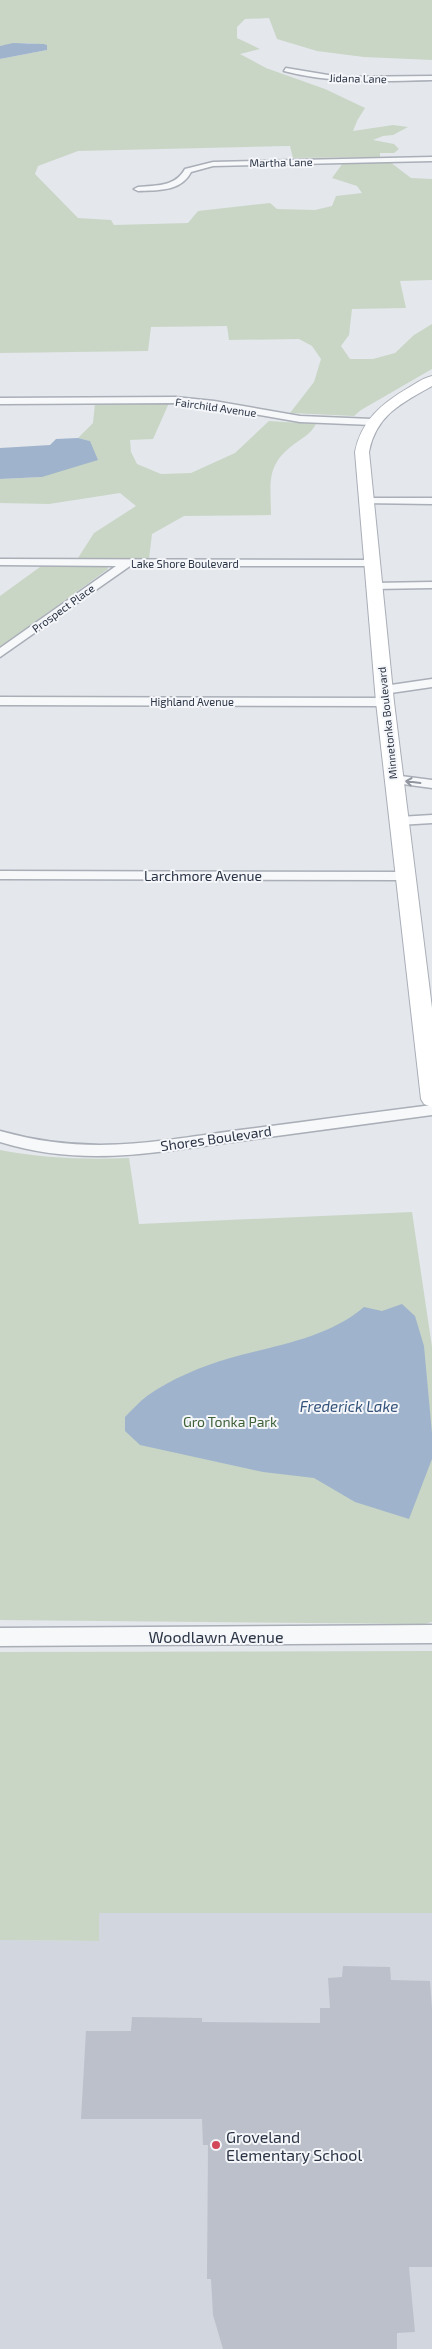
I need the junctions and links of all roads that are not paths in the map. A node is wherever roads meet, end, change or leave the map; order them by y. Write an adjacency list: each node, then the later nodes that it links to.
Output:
1 (286, 70): 2 (street, Jidana Lane)
2 (432, 78)
3 (256, 154): 5 (street)
4 (432, 159): 5 (street, Martha Lane)
5 (255, 162): 6 (street, Martha Lane)
6 (138, 190)
7 (432, 380): 9 (main road, Minnetonka Boulevard)
8 (0, 401): 9 (street, Fairchild Avenue)
9 (372, 422): 10 (main road, Minnetonka Boulevard)
10 (365, 501): 11 (street); 14 (main road, Minnetonka Boulevard)
11 (432, 501)
12 (0, 562): 13 (street, Lake Shore Boulevard)
13 (127, 563): 14 (street, Lake Shore Boulevard); 17 (street, Prospect Place)
14 (371, 563): 16 (main road, Minnetonka Boulevard)
15 (432, 585): 16 (street)
16 (373, 586): 19 (main road, Minnetonka Boulevard)
17 (0, 653)
18 (432, 683): 19 (street)
19 (384, 696): 20 (street, Highland Avenue); 21 (main road, Minnetonka Boulevard)
20 (0, 701)
21 (393, 779): 22 (street, one-way to 21); 24 (main road, Minnetonka Boulevard)
22 (432, 784)
23 (432, 819): 24 (street)
24 (399, 821): 26 (main road, Minnetonka Boulevard)
25 (0, 875): 26 (street, Larchmore Avenue)
26 (406, 876): 27 (main road, Minnetonka Boulevard)
27 (426, 1001): 28 (main road, Minnetonka Boulevard)
28 (432, 1097)
29 (432, 1110): 30 (street, Shores Boulevard)
30 (0, 1136)
31 (432, 1634): 32 (street, Woodlawn Avenue)
32 (0, 1637)

